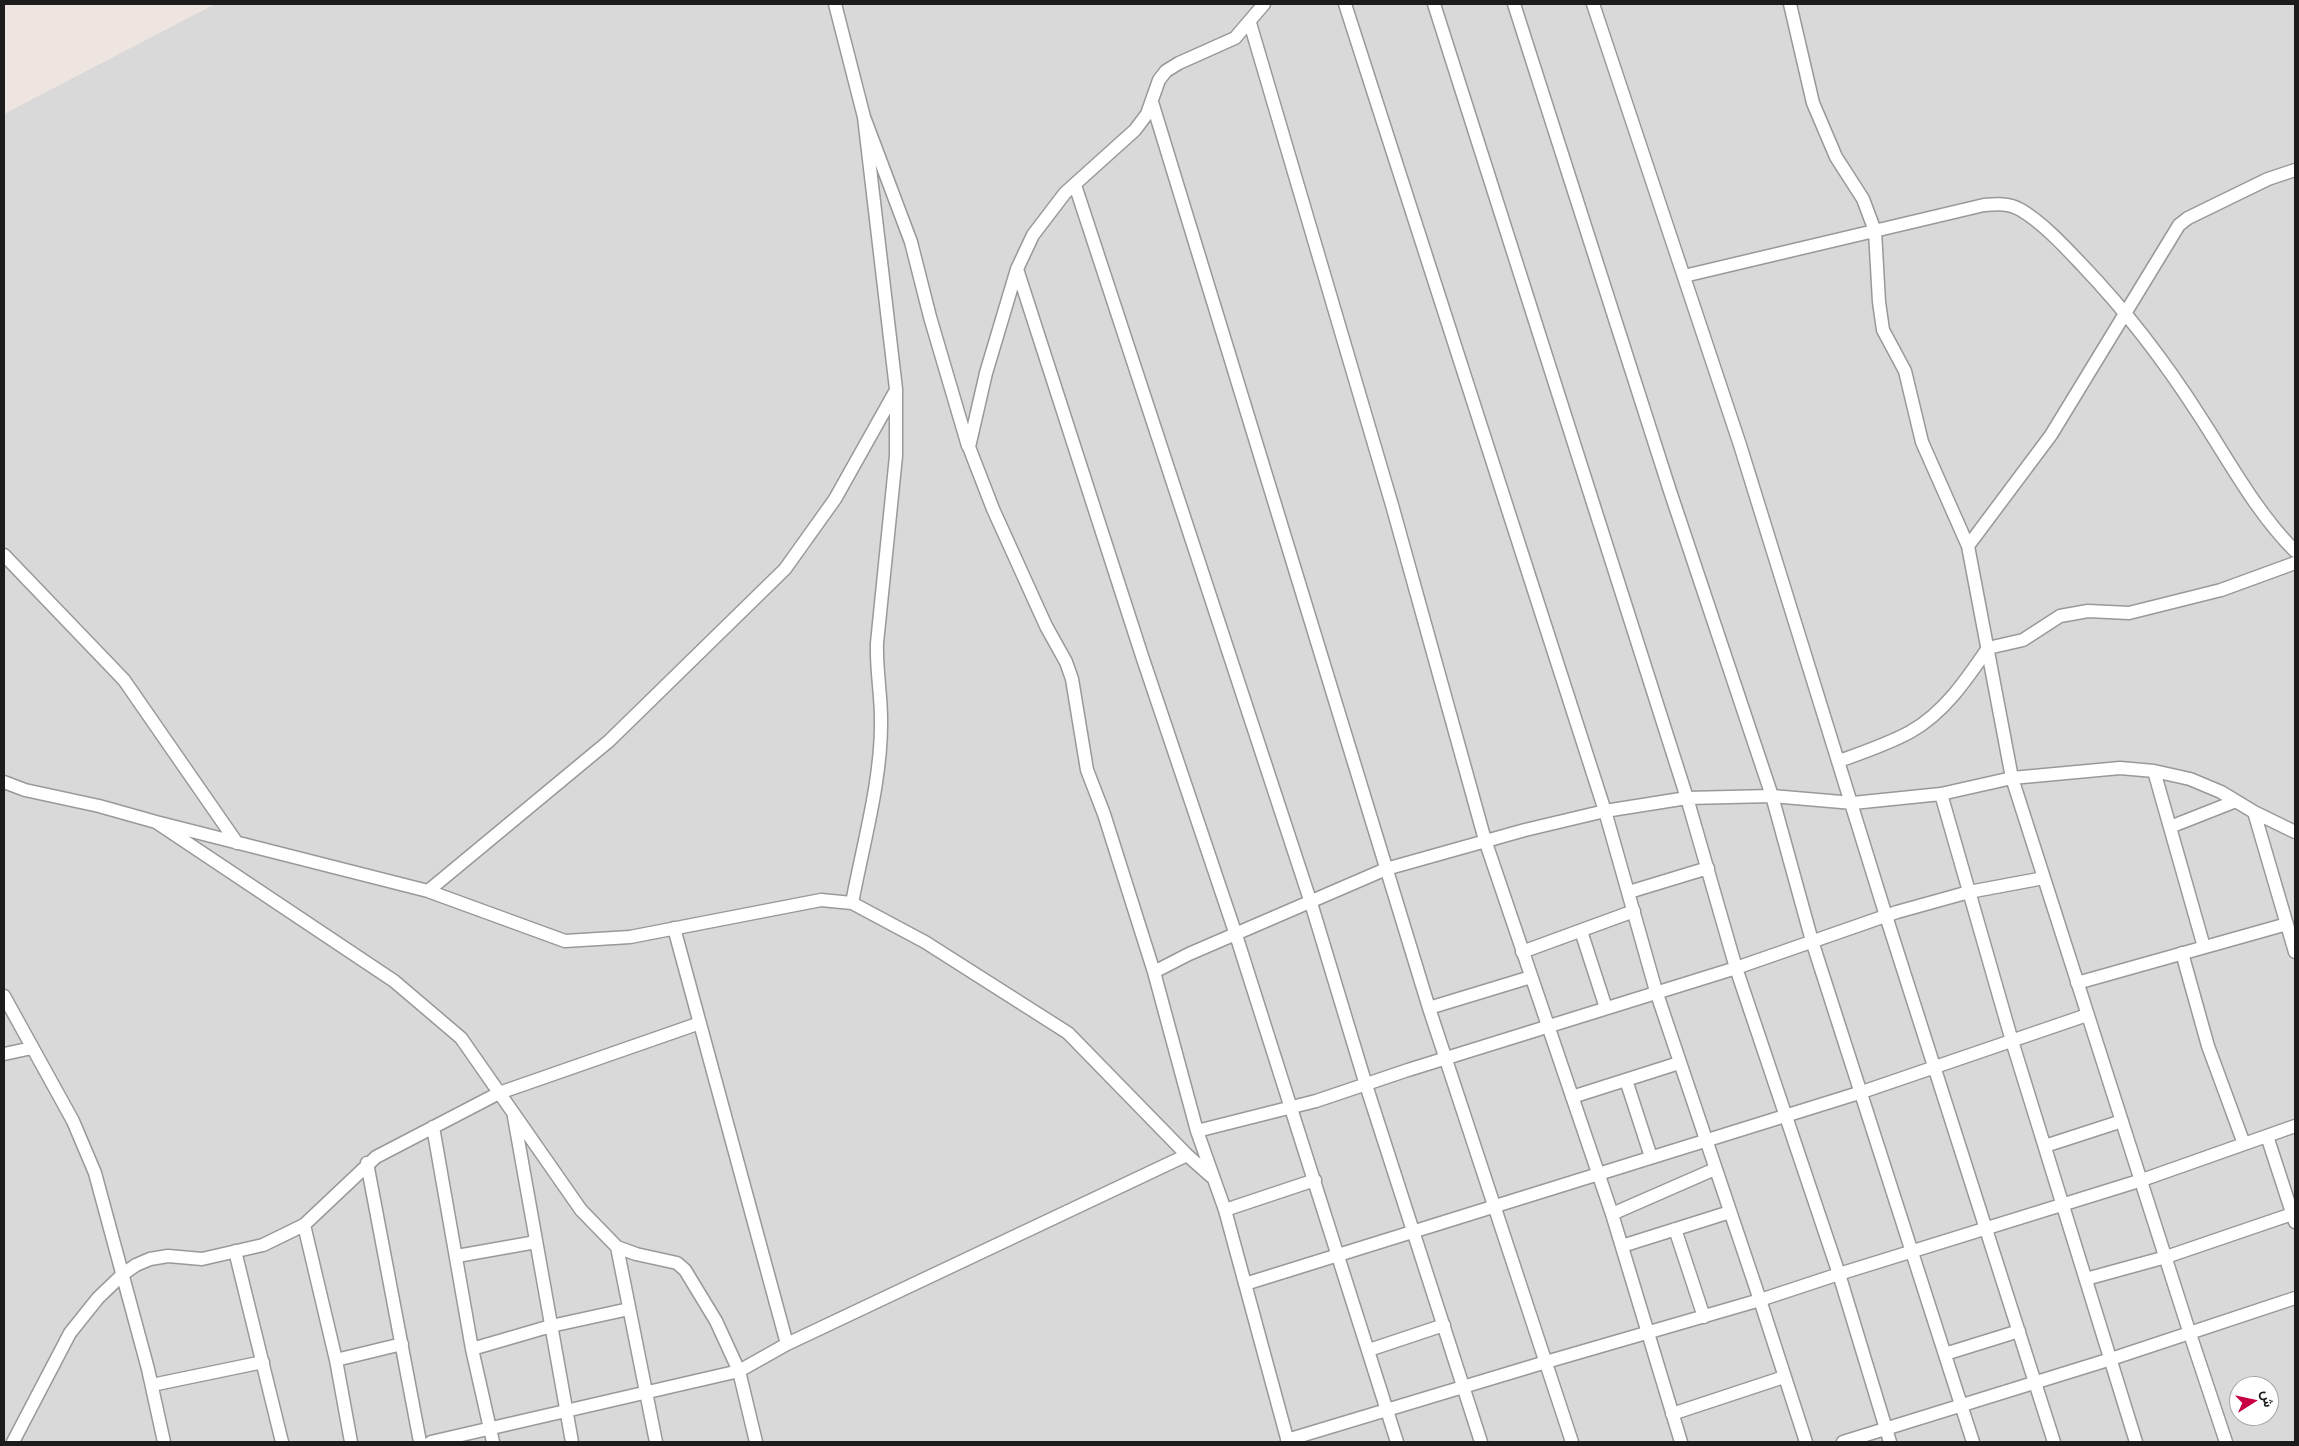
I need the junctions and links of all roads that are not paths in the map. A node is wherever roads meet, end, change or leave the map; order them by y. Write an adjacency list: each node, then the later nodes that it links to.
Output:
1 (835, 4): 10 (street)
2 (1264, 4): 8 (street)
3 (1345, 4): 33 (street)
4 (1434, 4): 30 (street)
5 (1514, 4): 29 (street)
6 (1593, 4): 15 (street)
7 (1790, 4): 13 (street)
8 (1250, 23): 9 (street); 38 (street)
9 (1152, 102): 12 (street); 41 (street)
10 (864, 117): 17 (street); 18 (street)
11 (2295, 170): 16 (street)
12 (1075, 185): 14 (street); 47 (street)
13 (1875, 231): 15 (street); 16 (street); 19 (street)
14 (1018, 269): 18 (street); 53 (street)
15 (1684, 276): 24 (street)
16 (2125, 312): 19 (street); 20 (street)
17 (896, 390): 43 (street); 46 (street)
18 (968, 447): 60 (street)
19 (1968, 546): 23 (street)
20 (2295, 551)
21 (4, 554): 39 (street)
22 (2295, 563): 23 (street)
23 (1988, 648): 24 (street); 26 (street)
24 (1839, 760): 32 (street)
25 (2154, 771): 26 (street); 31 (street); 36 (street)
26 (2012, 778): 28 (street); 42 (street)
27 (4, 782): 35 (street)
28 (1941, 794): 32 (street); 45 (street)
29 (1772, 796): 30 (street); 32 (street); 54 (street)
30 (1687, 798): 33 (street); 40 (street)
31 (2236, 801): 34 (street); 36 (street)
32 (1853, 804): 49 (street)
33 (1605, 811): 38 (street); 44 (street)
34 (2254, 812): 37 (street); 50 (street)
35 (156, 822): 39 (street); 79 (street)
36 (2170, 827): 55 (street)
37 (2295, 832)
38 (1485, 840): 41 (street); 56 (street)
39 (237, 843): 43 (street)
40 (1708, 868): 44 (street); 59 (street)
41 (1386, 869): 47 (street); 65 (street)
42 (2044, 878): 45 (street); 62 (street)
43 (428, 891): 51 (street)
44 (1629, 892): 48 (street)
45 (1969, 892): 49 (street); 70 (street)
46 (852, 903): 51 (street); 92 (street)
47 (1310, 903): 53 (street); 77 (street)
48 (1634, 911): 52 (street); 63 (street)
49 (1886, 916): 54 (street); 75 (street)
50 (2287, 924): 55 (street); 57 (street)
51 (674, 928): 68 (street)
52 (1581, 930): 56 (street); 66 (street)
53 (1236, 935): 60 (street); 81 (street)
54 (1812, 941): 59 (street); 78 (street)
55 (2204, 947): 58 (street)
56 (1522, 952): 61 (street)
57 (2295, 952)
58 (2182, 953): 62 (street); 90 (street)
59 (1736, 968): 63 (street); 83 (street)
60 (1154, 972): 87 (street)
61 (1531, 977): 65 (street); 69 (street)
62 (2077, 983): 67 (street)
63 (1656, 992): 66 (street); 74 (street)
64 (4, 996): 71 (street)
65 (1429, 1008): 73 (street)
66 (1606, 1008): 69 (street)
67 (2088, 1015): 70 (street); 84 (street)
68 (700, 1023): 79 (street); 132 (street)
69 (1548, 1027): 73 (street); 80 (street)
70 (2012, 1041): 75 (street); 91 (street)
71 (32, 1048): 72 (street); 118 (street)
72 (4, 1054)
73 (1446, 1058): 77 (street); 101 (street)
74 (1679, 1062): 76 (street); 89 (street)
75 (1935, 1067): 78 (street); 108 (street)
76 (1626, 1080): 80 (street); 93 (street)
77 (1366, 1085): 81 (street); 109 (street)
78 (1862, 1092): 83 (street); 113 (street)
79 (499, 1093): 82 (street); 86 (street)
80 (1572, 1097): 96 (street)
81 (1292, 1108): 87 (street); 98 (street)
82 (513, 1112): 110 (street); 112 (street)
83 (1786, 1115): 89 (street); 119 (street)
84 (2122, 1121): 91 (street); 99 (street)
85 (2295, 1126): 88 (street)
86 (433, 1127): 94 (street); 116 (street)
87 (1197, 1131): 97 (street)
88 (2267, 1136): 90 (street); 105 (street)
89 (1706, 1141): 93 (street); 95 (street)
90 (2244, 1144): 99 (street)
91 (2045, 1146): 100 (street)
92 (1187, 1155): 97 (street); 132 (street)
93 (1651, 1157): 96 (street)
94 (367, 1163): 106 (street); 131 (street)
95 (1715, 1169): 103 (street); 104 (street)
96 (1598, 1174): 101 (street); 104 (street)
97 (1214, 1178): 102 (street)
98 (1315, 1180): 102 (street); 115 (street)
99 (2142, 1180): 100 (street); 117 (street)
100 (2063, 1204): 108 (street); 120 (street)
101 (1496, 1207): 109 (street); 139 (street)
102 (1225, 1210): 121 (street)
103 (1730, 1212): 107 (street); 123 (street)
104 (1612, 1214): 111 (street)
105 (2294, 1216): 117 (street)
106 (304, 1225): 114 (street); 137 (street)
107 (1676, 1229): 111 (street); 125 (street)
108 (1986, 1229): 113 (street); 128 (street)
109 (1414, 1232): 115 (street); 126 (street)
110 (536, 1242): 116 (street); 127 (street)
111 (1622, 1246): 129 (street)
112 (617, 1247): 124 (street); 140 (street)
113 (1913, 1251): 119 (street); 135 (street)
114 (236, 1252): 118 (street); 138 (street)
115 (1340, 1255): 121 (street); 134 (street)
116 (457, 1256): 133 (street)
117 (2166, 1257): 120 (street); 130 (street)
118 (122, 1274): 143 (street); 153 (street)
119 (1839, 1274): 123 (street); 151 (street)
120 (2086, 1279): 136 (street)
121 (1245, 1284): 152 (street)
122 (2295, 1298): 130 (street)
123 (1760, 1300): 125 (street); 141 (street)
124 (629, 1309): 127 (street); 145 (street)
125 (1704, 1317): 129 (street)
126 (1444, 1325): 134 (street); 144 (street)
127 (551, 1326): 133 (street); 147 (street)
128 (2019, 1331): 135 (street); 142 (street)
129 (1648, 1333): 139 (street); 149 (street)
130 (2190, 1334): 136 (street); 173 (street)
131 (402, 1344): 137 (street); 157 (street)
132 (787, 1344): 140 (street)
133 (472, 1349): 150 (street)
134 (1369, 1350): 148 (street)
135 (1945, 1354): 146 (street)
136 (2111, 1359): 142 (street); 172 (street)
137 (336, 1360): 156 (street)
138 (263, 1362): 143 (street); 155 (street)
139 (1546, 1362): 144 (street); 165 (street)
140 (739, 1371): 145 (street); 162 (street)
141 (1784, 1378): 149 (street); 167 (street)
142 (2035, 1382): 146 (street); 171 (street)
143 (152, 1384): 154 (street)
144 (1464, 1387): 148 (street); 164 (street)
145 (645, 1392): 147 (street); 161 (street)
146 (1961, 1404): 151 (street); 170 (street)
147 (566, 1410): 150 (street); 160 (street)
148 (1387, 1410): 152 (street); 163 (street)
149 (1672, 1414): 166 (street)
150 (490, 1429): 158 (street); 159 (street)
151 (1886, 1429): 168 (street); 169 (street)
152 (1288, 1441)
153 (13, 1442)
154 (164, 1442)
155 (282, 1442)
156 (351, 1442)
157 (420, 1442)
158 (431, 1442)
159 (493, 1442)
160 (572, 1442)
161 (656, 1442)
162 (756, 1442)
163 (1397, 1442)
164 (1481, 1442)
165 (1572, 1442)
166 (1681, 1442)
167 (1806, 1442)
168 (1843, 1442)
169 (1890, 1442)
170 (1973, 1442)
171 (2054, 1442)
172 (2136, 1442)
173 (2226, 1442)

